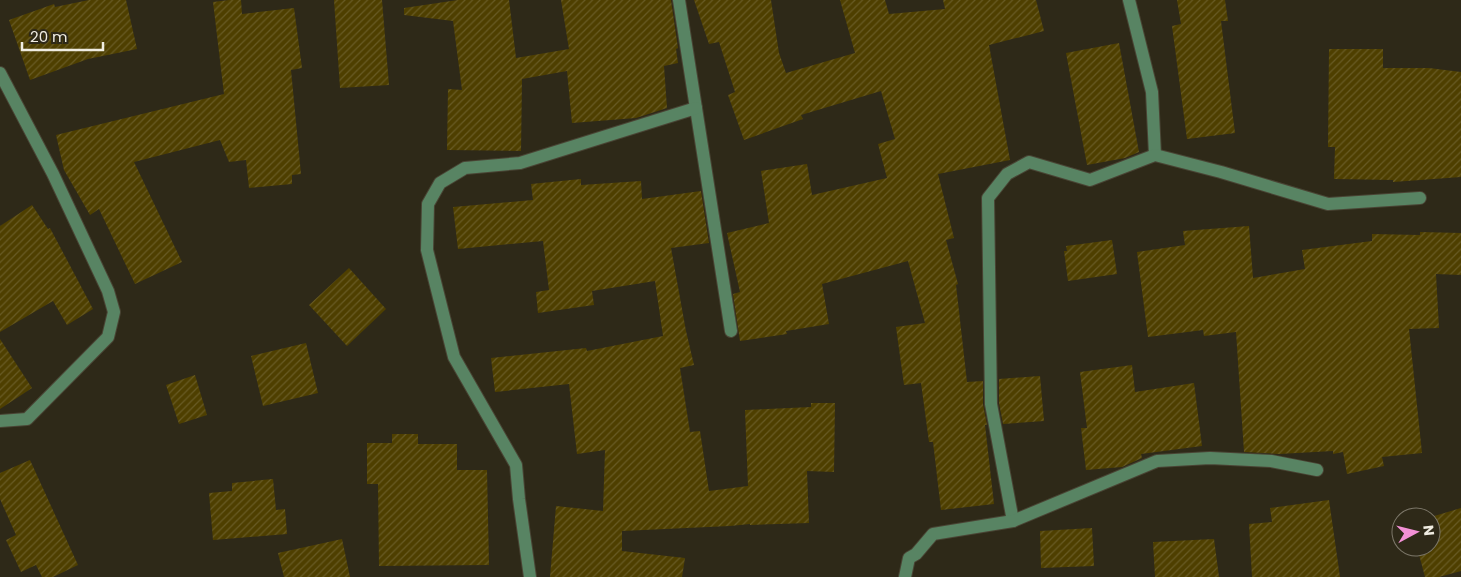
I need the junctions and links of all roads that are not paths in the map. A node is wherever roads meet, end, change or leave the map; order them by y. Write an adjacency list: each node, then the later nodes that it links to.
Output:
1 (679, 0): 4 (street)
2 (1130, 0): 5 (street)
3 (0, 73): 8 (street)
4 (696, 108): 7 (street); 11 (street)
5 (1155, 155): 6 (street); 10 (street)
6 (1420, 198)
7 (731, 331)
8 (0, 421)
9 (1317, 470): 10 (street)
10 (1013, 521): 12 (street)
11 (530, 577)
12 (905, 577)

